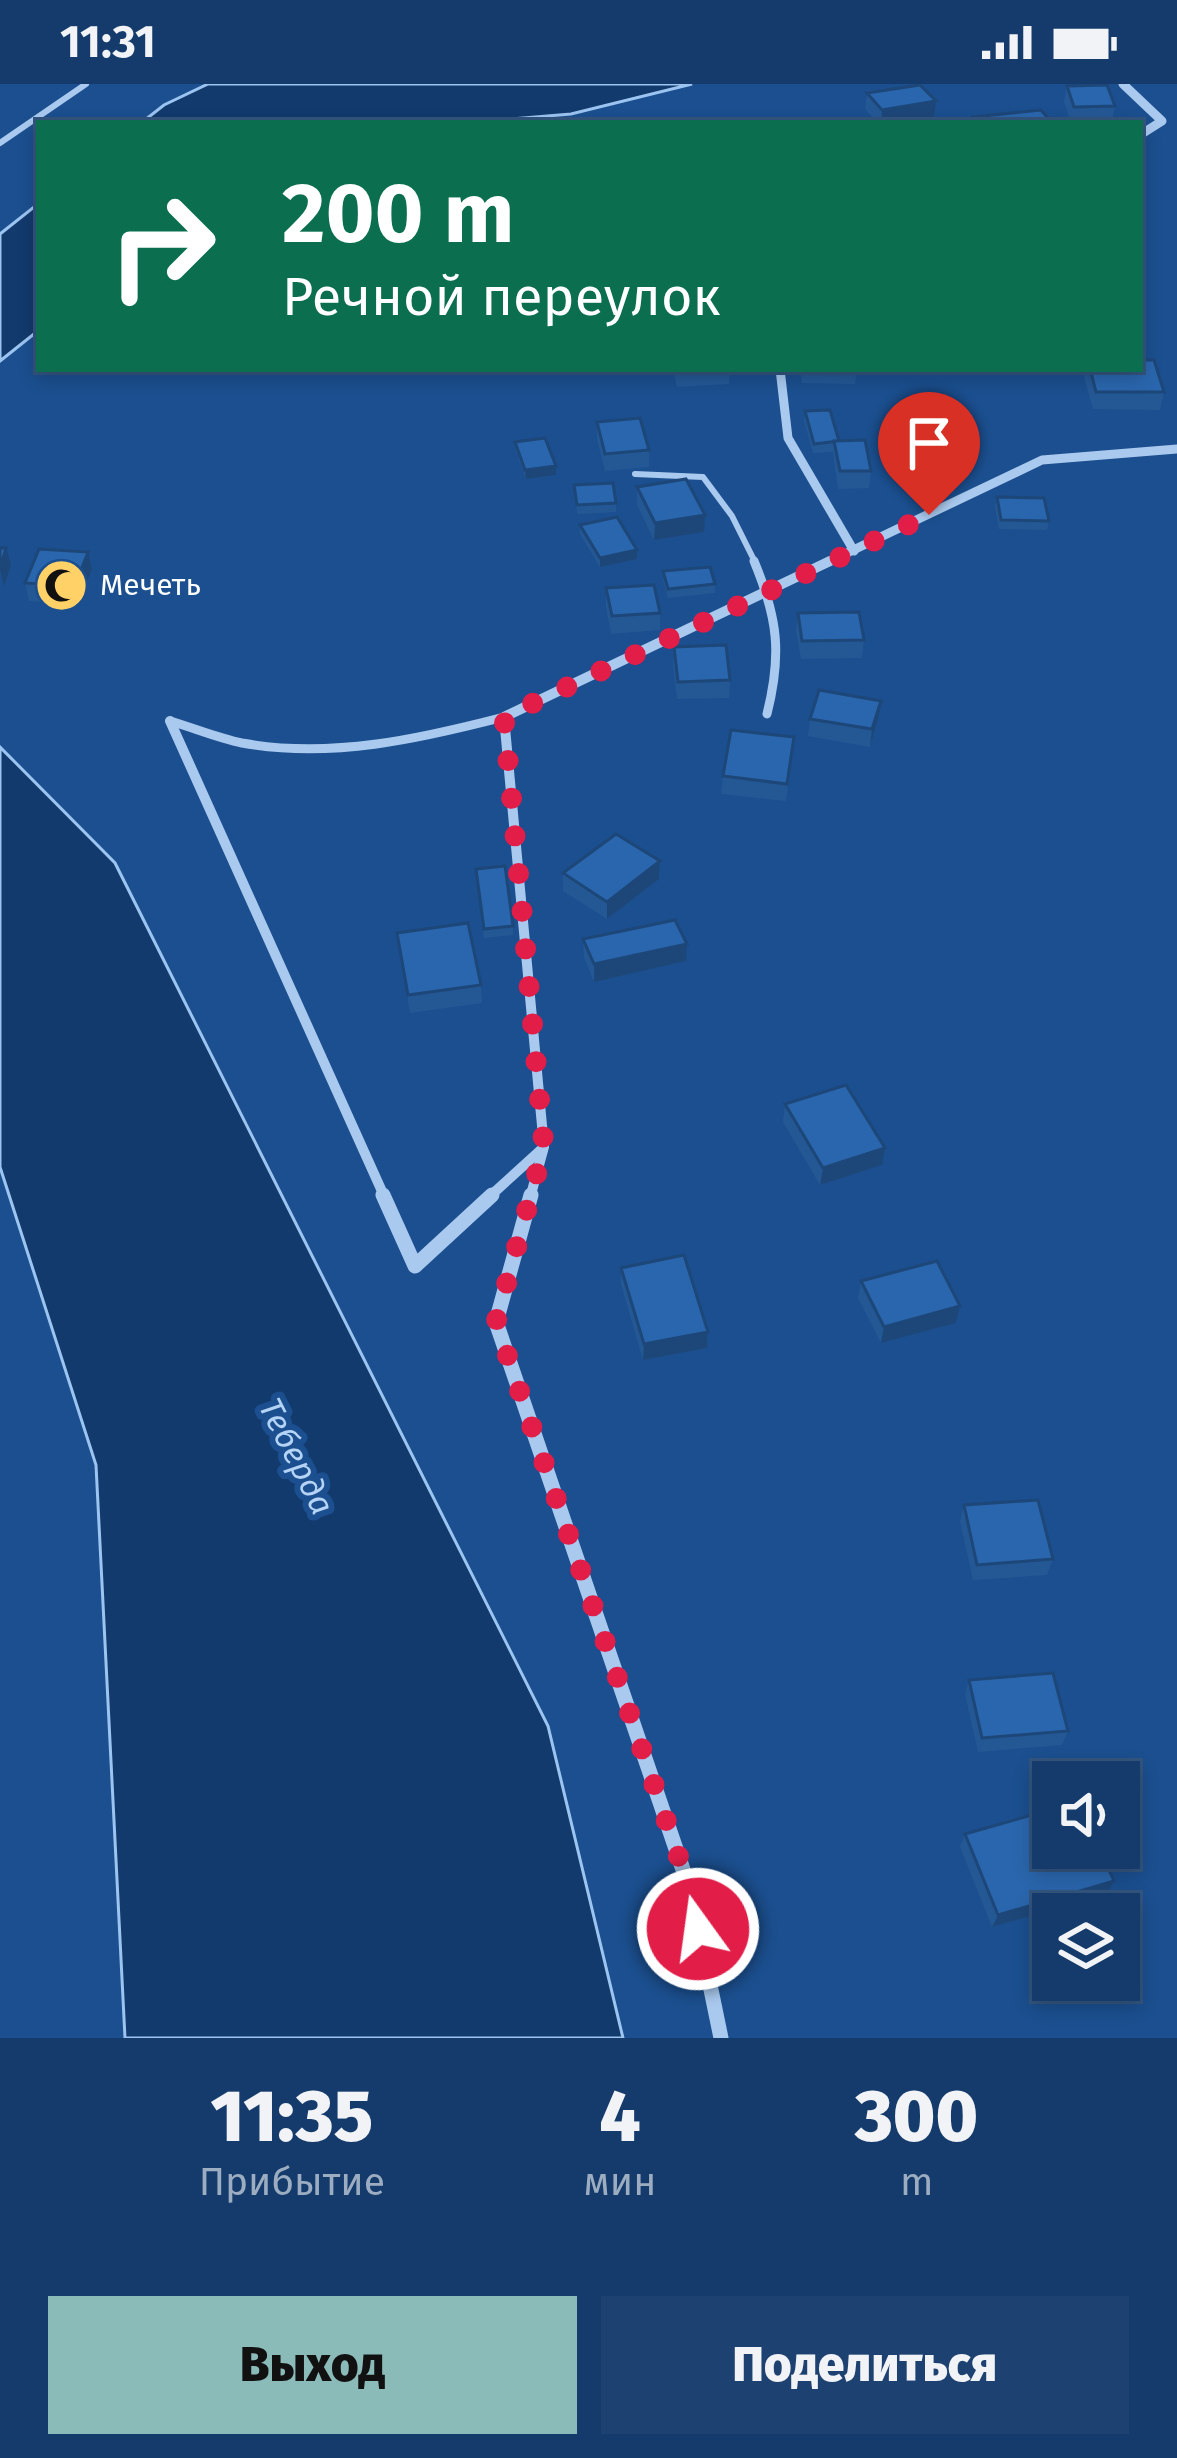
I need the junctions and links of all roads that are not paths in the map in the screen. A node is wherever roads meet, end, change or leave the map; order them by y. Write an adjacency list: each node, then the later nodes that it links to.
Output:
1 (86, 84): 6 (lane)
2 (1123, 84): 3 (street)
3 (1162, 122): 4 (street); 5 (street)
4 (1177, 123)
5 (1143, 133)
6 (0, 143)
7 (780, 372): 10 (street)
8 (1177, 449): 10 (street)
9 (635, 474): 11 (lane)
10 (854, 551): 11 (street)
11 (766, 593): 12 (lane); 13 (street)
12 (766, 714)
13 (504, 717): 14 (lane); 15 (street)
14 (170, 722): 15 (street)
15 (544, 1147): 16 (street)
16 (721, 2038)

